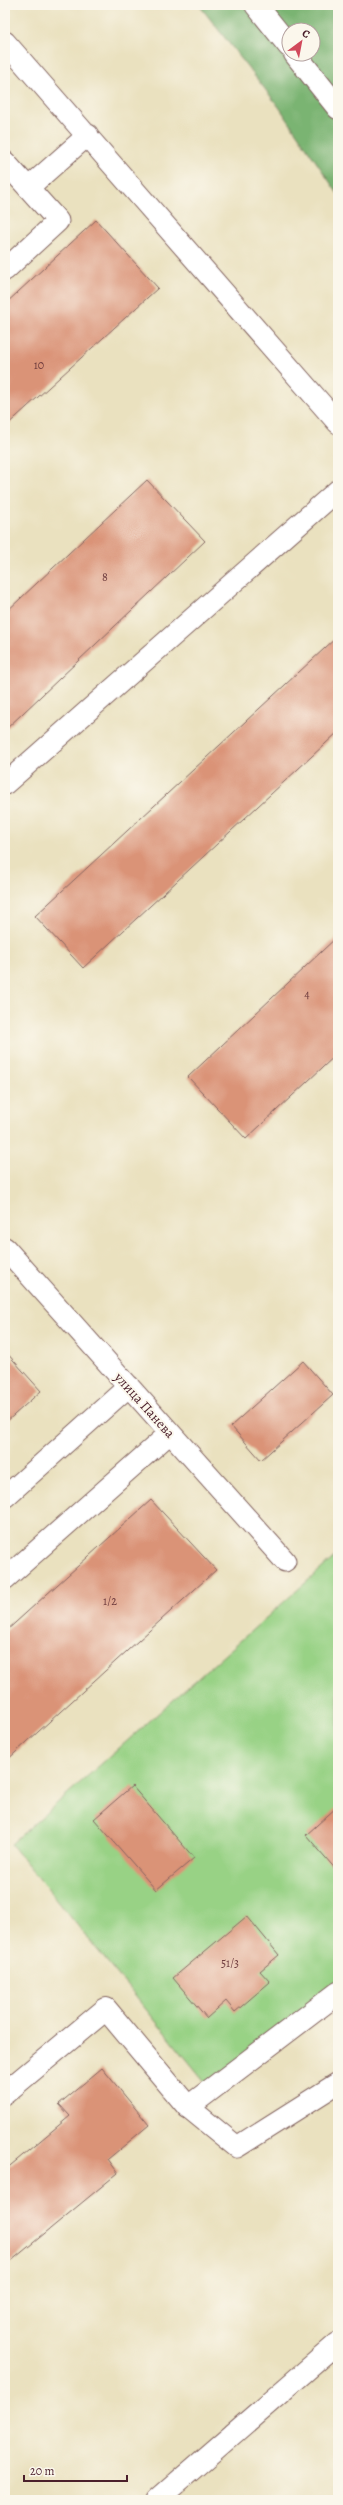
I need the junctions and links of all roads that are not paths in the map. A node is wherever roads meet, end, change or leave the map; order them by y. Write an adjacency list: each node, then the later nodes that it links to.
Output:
1 (256, 5): 2 (street)
2 (281, 36)
3 (5, 42): 6 (lane)
4 (301, 62): 5 (street)
5 (338, 108)
6 (88, 135): 8 (lane); 10 (lane)
7 (5, 162): 8 (lane)
8 (28, 188): 9 (lane)
9 (5, 270)
10 (338, 423)
11 (338, 490): 12 (lane)
12 (5, 784)
13 (5, 1248): 14 (lane, улица Панева)
14 (128, 1386): 15 (lane, улица Панева); 16 (lane)
15 (170, 1432): 17 (lane, улица Панева); 18 (lane)
16 (5, 1497)
17 (285, 1561)
18 (5, 1579)
19 (338, 1993): 22 (street)
20 (338, 2083): 22 (lane)
21 (5, 2093): 22 (street)
22 (188, 2107)
23 (338, 2343): 24 (lane)
24 (157, 2500)

